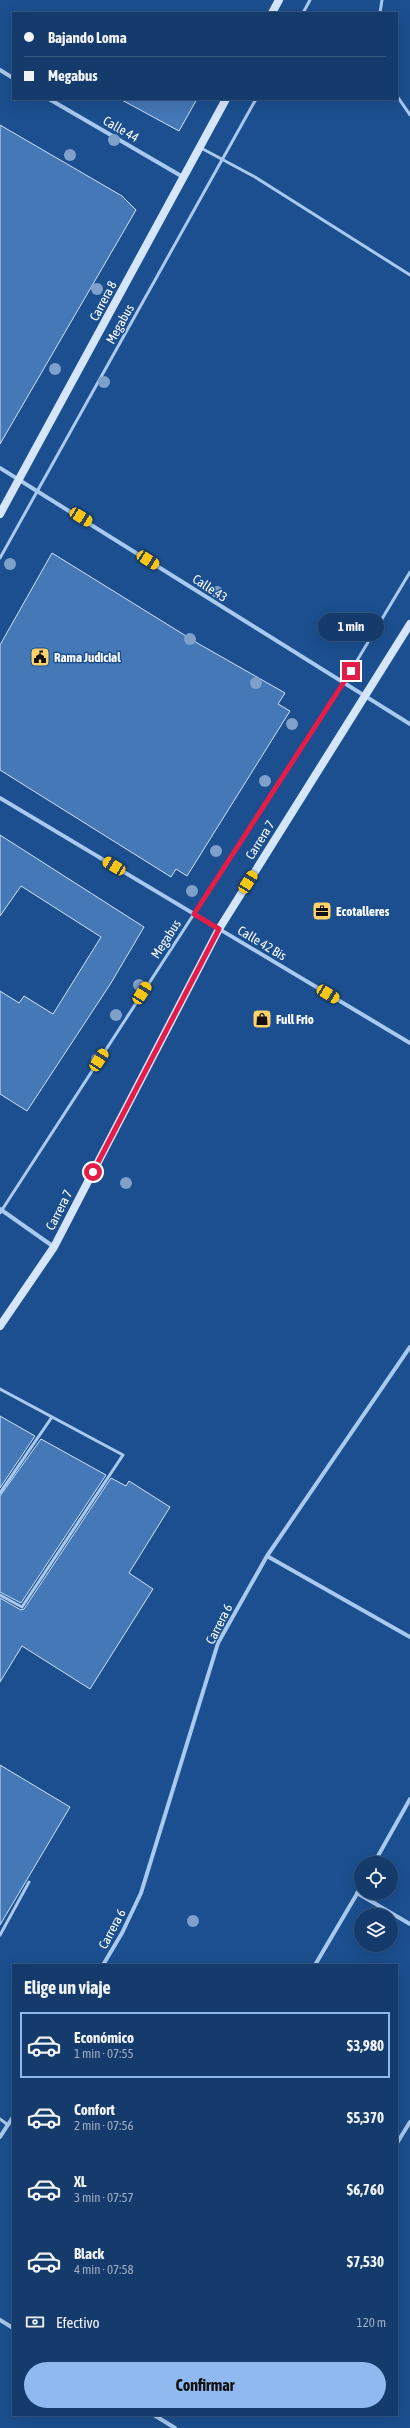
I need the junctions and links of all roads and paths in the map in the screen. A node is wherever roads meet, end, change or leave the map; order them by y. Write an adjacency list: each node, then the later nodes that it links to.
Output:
1 (280, 0): 4 (main road)
2 (310, 0): 5 (lane)
3 (382, 0): 6 (lane)
4 (273, 12)
5 (304, 12)
6 (380, 12)
7 (0, 70): 8 (street)
8 (12, 77)
9 (398, 97): 13 (lane)
10 (51, 100): 16 (street, Calle 44)
11 (225, 100): 14 (main road, Carrera 8)
12 (255, 100): 15 (lane, Megabus)
13 (410, 115)
14 (200, 147): 15 (lane); 16 (main road, Carrera 8)
15 (223, 159): 17 (lane); 20 (lane, Megabus)
16 (183, 177): 19 (main road, Carrera 8)
17 (410, 275)
18 (0, 468): 19 (street, Calle 43)
19 (20, 479): 20 (street, Calle 43); 21 (main road, Carrera 8)
20 (38, 490): 22 (lane, Megabus); 25 (street, Calle 43)
21 (0, 514)
22 (0, 558)
23 (410, 572): 25 (lane, Megabus)
24 (410, 624): 26 (main road, Carrera 7)
25 (343, 684): 26 (street, Calle 43); 29 (lane, Megabus)
26 (364, 696): 27 (street, Calle 43); 30 (main road, Carrera 7)
27 (410, 724)
28 (0, 798): 29 (street, Calle 42 Bis)
29 (194, 914): 30 (street, Calle 42 Bis); 32 (lane, Megabus)
30 (219, 929): 31 (street, Calle 42 Bis); 33 (main road, Carrera 7)
31 (410, 1043)
32 (1, 1211): 33 (street)
33 (54, 1247): 34 (main road, Carrera 7)
34 (0, 1326)
35 (410, 1347): 39 (street, Carrera 6)
36 (0, 1389): 37 (lane)
37 (52, 1417): 38 (lane); 40 (lane)
38 (0, 1493)
39 (267, 1556): 41 (street); 49 (street, Carrera 6)
40 (0, 1595)
41 (410, 1637)
42 (410, 1799): 43 (street)
43 (378, 1856)
44 (29, 1882): 48 (lane)
45 (354, 1898): 50 (street)
46 (369, 1900): 47 (street)
47 (410, 1924)
48 (0, 1935)
49 (104, 1964)
50 (316, 1964)
51 (0, 2119): 54 (lane)
52 (12, 2119): 54 (street)
53 (410, 2122): 56 (street)
54 (8, 2125): 55 (street)
55 (0, 2136)
56 (398, 2141)
57 (0, 2320): 58 (street)
58 (12, 2327)
59 (156, 2416): 60 (street)
60 (175, 2428)

